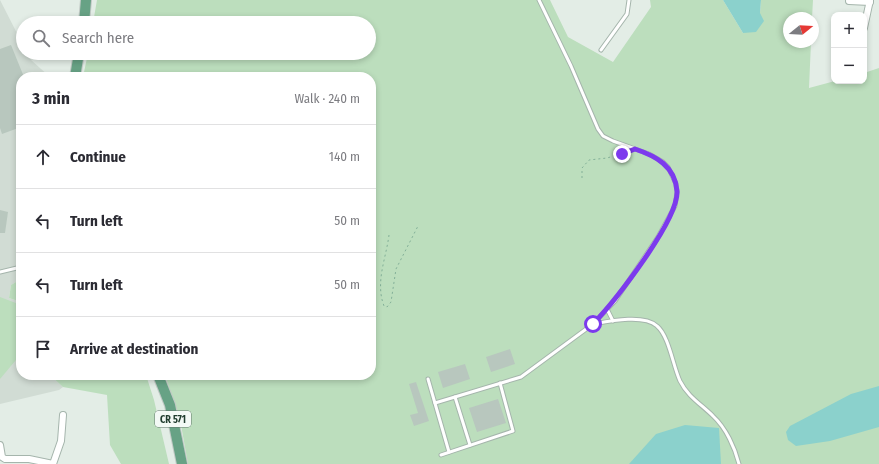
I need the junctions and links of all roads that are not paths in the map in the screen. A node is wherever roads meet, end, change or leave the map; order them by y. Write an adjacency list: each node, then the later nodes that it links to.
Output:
1 (86, 0): 7 (main road)
2 (539, 0): 13 (lane)
3 (629, 0): 8 (lane)
4 (870, 1): 5 (street); 6 (street)
5 (849, 2)
6 (867, 14)
7 (85, 16)
8 (601, 50)
9 (78, 60): 10 (main road)
10 (76, 72)
11 (16, 268): 12 (lane)
12 (0, 272)
13 (608, 309): 14 (lane); 15 (lane)
14 (613, 321): 15 (lane); 28 (lane)
15 (593, 324): 18 (lane)
16 (428, 379): 20 (lane)
17 (160, 380): 27 (main road, CR 571)
18 (500, 383): 19 (lane); 23 (lane)
19 (455, 397): 20 (lane); 23 (lane)
20 (435, 403): 24 (lane)
21 (63, 415): 26 (street)
22 (0, 445): 26 (street)
23 (470, 445): 24 (lane)
24 (449, 452): 25 (lane)
25 (442, 454)
26 (53, 464)
27 (182, 464)
28 (738, 464)

